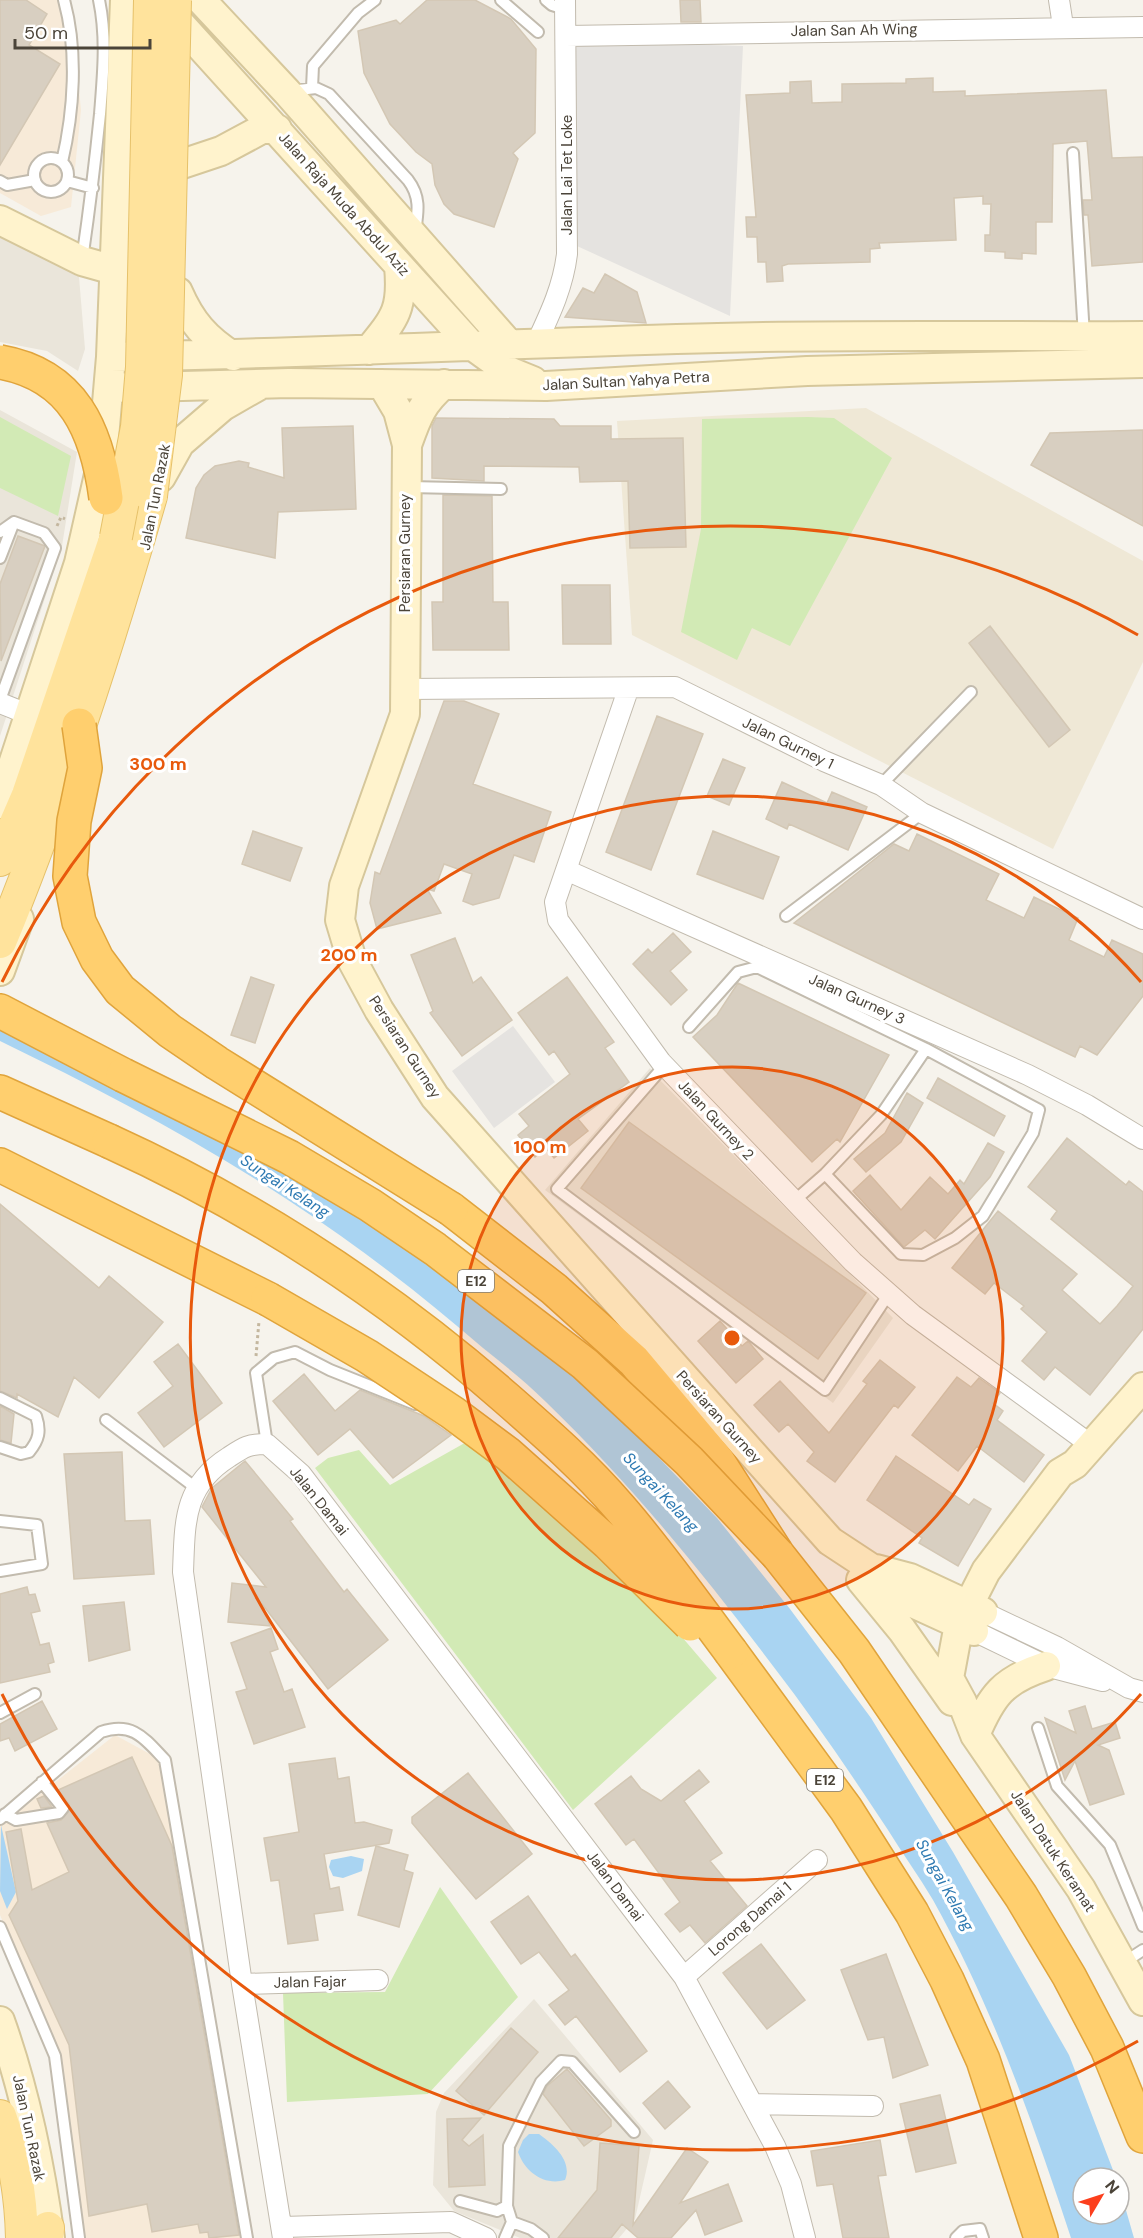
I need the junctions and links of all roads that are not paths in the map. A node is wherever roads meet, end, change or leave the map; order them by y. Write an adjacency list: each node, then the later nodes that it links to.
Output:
1 (64, 0): 22 (lane)
2 (99, 0): 27 (lane)
3 (125, 0): 31 (main road)
4 (150, 0): 55 (main road, Jalan Tun Razak, bridge)
5 (159, 0): 13 (main road, Jalan Raja Muda Abdul Aziz)
6 (201, 0): 18 (main road, Jalan Raja Muda Abdul Aziz)
7 (223, 0): 18 (main road)
8 (375, 0): 19 (lane)
9 (501, 0): 16 (lane)
10 (546, 0): 12 (lane)
11 (1059, 0): 14 (street)
12 (565, 4): 17 (street, Jalan Lai Tet Loke)
13 (181, 9): 20 (main road, Jalan Raja Muda Abdul Aziz); 23 (main road, Jalan Tun Razak); 62 (main road, Jalan Tun Razak, bridge)
14 (1063, 26): 15 (street, Jalan San Ah Wing); 17 (street, Jalan San Ah Wing)
15 (1143, 27)
16 (538, 32)
17 (566, 36): 36 (street, Jalan Lai Tet Loke)
18 (248, 50): 19 (main road, Jalan Raja Muda Abdul Aziz)
19 (299, 90): 36 (main road, Jalan Raja Muda Abdul Aziz)
20 (277, 129): 23 (main road); 30 (main road, Jalan Raja Muda Abdul Aziz)
21 (1073, 153): 33 (lane)
22 (62, 162): 24 (lane); 26 (lane)
23 (182, 164): 32 (main road, Jalan Tun Razak)
24 (35, 180): 25 (lane); 26 (lane)
25 (0, 181)
26 (67, 181): 27 (lane)
27 (93, 188): 29 (lane)
28 (0, 220): 29 (main road)
29 (82, 261): 31 (main road)
30 (399, 266): 35 (main road, Jalan Raja Muda Abdul Aziz); 37 (main road)
31 (114, 270): 40 (main road)
32 (178, 292): 38 (main road, Jalan Tun Razak); 39 (main road)
33 (1084, 336): 34 (main road); 36 (main road)
34 (1143, 336)
35 (470, 344): 36 (main road); 37 (main road); 47 (main road, Jalan Raja Muda Abdul Aziz)
36 (522, 344)
37 (369, 350): 39 (main road)
38 (176, 356): 39 (main road); 40 (main road); 46 (main road, Jalan Tun Razak)
39 (233, 356)
40 (111, 357): 48 (main road)
41 (0, 362): 55 (highway, bridge)
42 (1143, 363): 47 (main road, Jalan Sultan Yahya Petra)
43 (262, 384): 44 (main road, Jalan Sultan Yahya Petra); 46 (main road, Jalan Sultan Yahya Petra); 50 (main road)
44 (382, 384): 45 (main road, Jalan Sultan Yahya Petra); 49 (main road, Persiaran Gurney)
45 (444, 384): 47 (main road, Jalan Sultan Yahya Petra); 49 (main road, Persiaran Gurney)
46 (174, 386): 48 (main road, Jalan Sultan Yahya Petra); 50 (main road, Jalan Tun Razak)
47 (546, 386)
48 (109, 388): 61 (main road)
49 (408, 445): 51 (main road, Persiaran Gurney)
50 (161, 477): 70 (main road, Jalan Tun Razak)
51 (406, 487): 52 (lane); 57 (main road, Persiaran Gurney)
52 (501, 489)
53 (14, 522): 54 (lane); 56 (lane); 60 (lane)
54 (0, 532)
55 (116, 537): 66 (main road, Jalan Tun Razak)
56 (0, 558)
57 (404, 689): 58 (street, Jalan Gurney 1); 90 (main road, Persiaran Gurney)
58 (628, 690): 63 (street, Jalan Gurney 1); 67 (street, Jalan Gurney 2)
59 (971, 692): 63 (lane)
60 (0, 702): 61 (street)
61 (30, 715): 64 (main road)
62 (79, 725): 70 (main road, Jalan Tun Razak); 91 (highway, bridge)
63 (880, 785): 65 (street, Jalan Gurney 1)
64 (0, 804)
65 (922, 813): 68 (lane); 69 (street, Jalan Gurney 1)
66 (0, 860)
67 (566, 870): 74 (street, Jalan Gurney 2); 76 (street, Jalan Gurney 3)
68 (786, 916)
69 (1143, 920)
70 (0, 960)
71 (0, 1011): 91 (highway, E12, bridge)
72 (689, 1027): 73 (lane)
73 (926, 1049): 78 (lane); 78 (lane)
74 (664, 1066): 79 (street, Jalan Gurney 2); 80 (lane)
75 (9, 1094): 94 (highway, E12, bridge)
76 (1143, 1139)
77 (0, 1165): 94 (highway, bridge)
78 (825, 1174): 79 (lane)
79 (793, 1202): 80 (street, Jalan Gurney 2)
80 (888, 1295): 87 (street, Jalan Gurney 2)
81 (1143, 1388): 87 (main road, Jalan Datuk Keramat)
82 (0, 1398): 86 (lane)
83 (418, 1405): 85 (lane)
84 (106, 1420): 88 (lane)
85 (267, 1444): 88 (street); 107 (street, Jalan Damai)
86 (0, 1447)
87 (1083, 1454): 93 (main road, Jalan Datuk Keramat)
88 (196, 1488): 109 (street)
89 (0, 1521): 92 (lane)
90 (830, 1542): 93 (main road, Persiaran Gurney); 100 (main road)
91 (778, 1555): 116 (highway, E12)
92 (0, 1571)
93 (971, 1618): 95 (street); 96 (street); 100 (main road, Jalan Datuk Keramat)
94 (731, 1652): 130 (highway, E12)
95 (1046, 1666): 96 (street); 100 (main road)
96 (1136, 1690)
97 (35, 1694): 98 (lane)
98 (0, 1713)
99 (1038, 1728): 104 (lane)
100 (975, 1735): 106 (main road, Jalan Datuk Keramat)
101 (42, 1782): 102 (lane); 102 (lane); 123 (lane)
102 (3, 1816)
103 (817, 1860): 107 (street, Lorong Damai 1)
104 (1143, 1926)
105 (0, 1927): 120 (lane)
106 (1133, 1956): 110 (main road, Jalan Datuk Keramat)
107 (684, 1977): 112 (street, Jalan Damai)
108 (378, 1980): 109 (street, Jalan Fajar)
109 (242, 1984): 121 (street)
110 (1143, 2001)
111 (0, 2021): 120 (main road, Jalan Tun Razak)
112 (754, 2104): 113 (street); 127 (street, Jalan Damai)
113 (873, 2106)
114 (0, 2116): 120 (main road, Jalan Tun Razak)
115 (634, 2132): 118 (lane)
116 (1143, 2136)
117 (460, 2201): 118 (lane)
118 (507, 2206): 119 (lane)
119 (512, 2222): 125 (lane); 126 (lane)
120 (53, 2231): 122 (lane)
121 (283, 2232): 124 (street)
122 (79, 2238)
123 (247, 2238)
124 (486, 2238)
125 (505, 2238)
126 (543, 2238)
127 (805, 2238)
128 (956, 2238): 129 (lane)
129 (983, 2238)
130 (1041, 2238)

